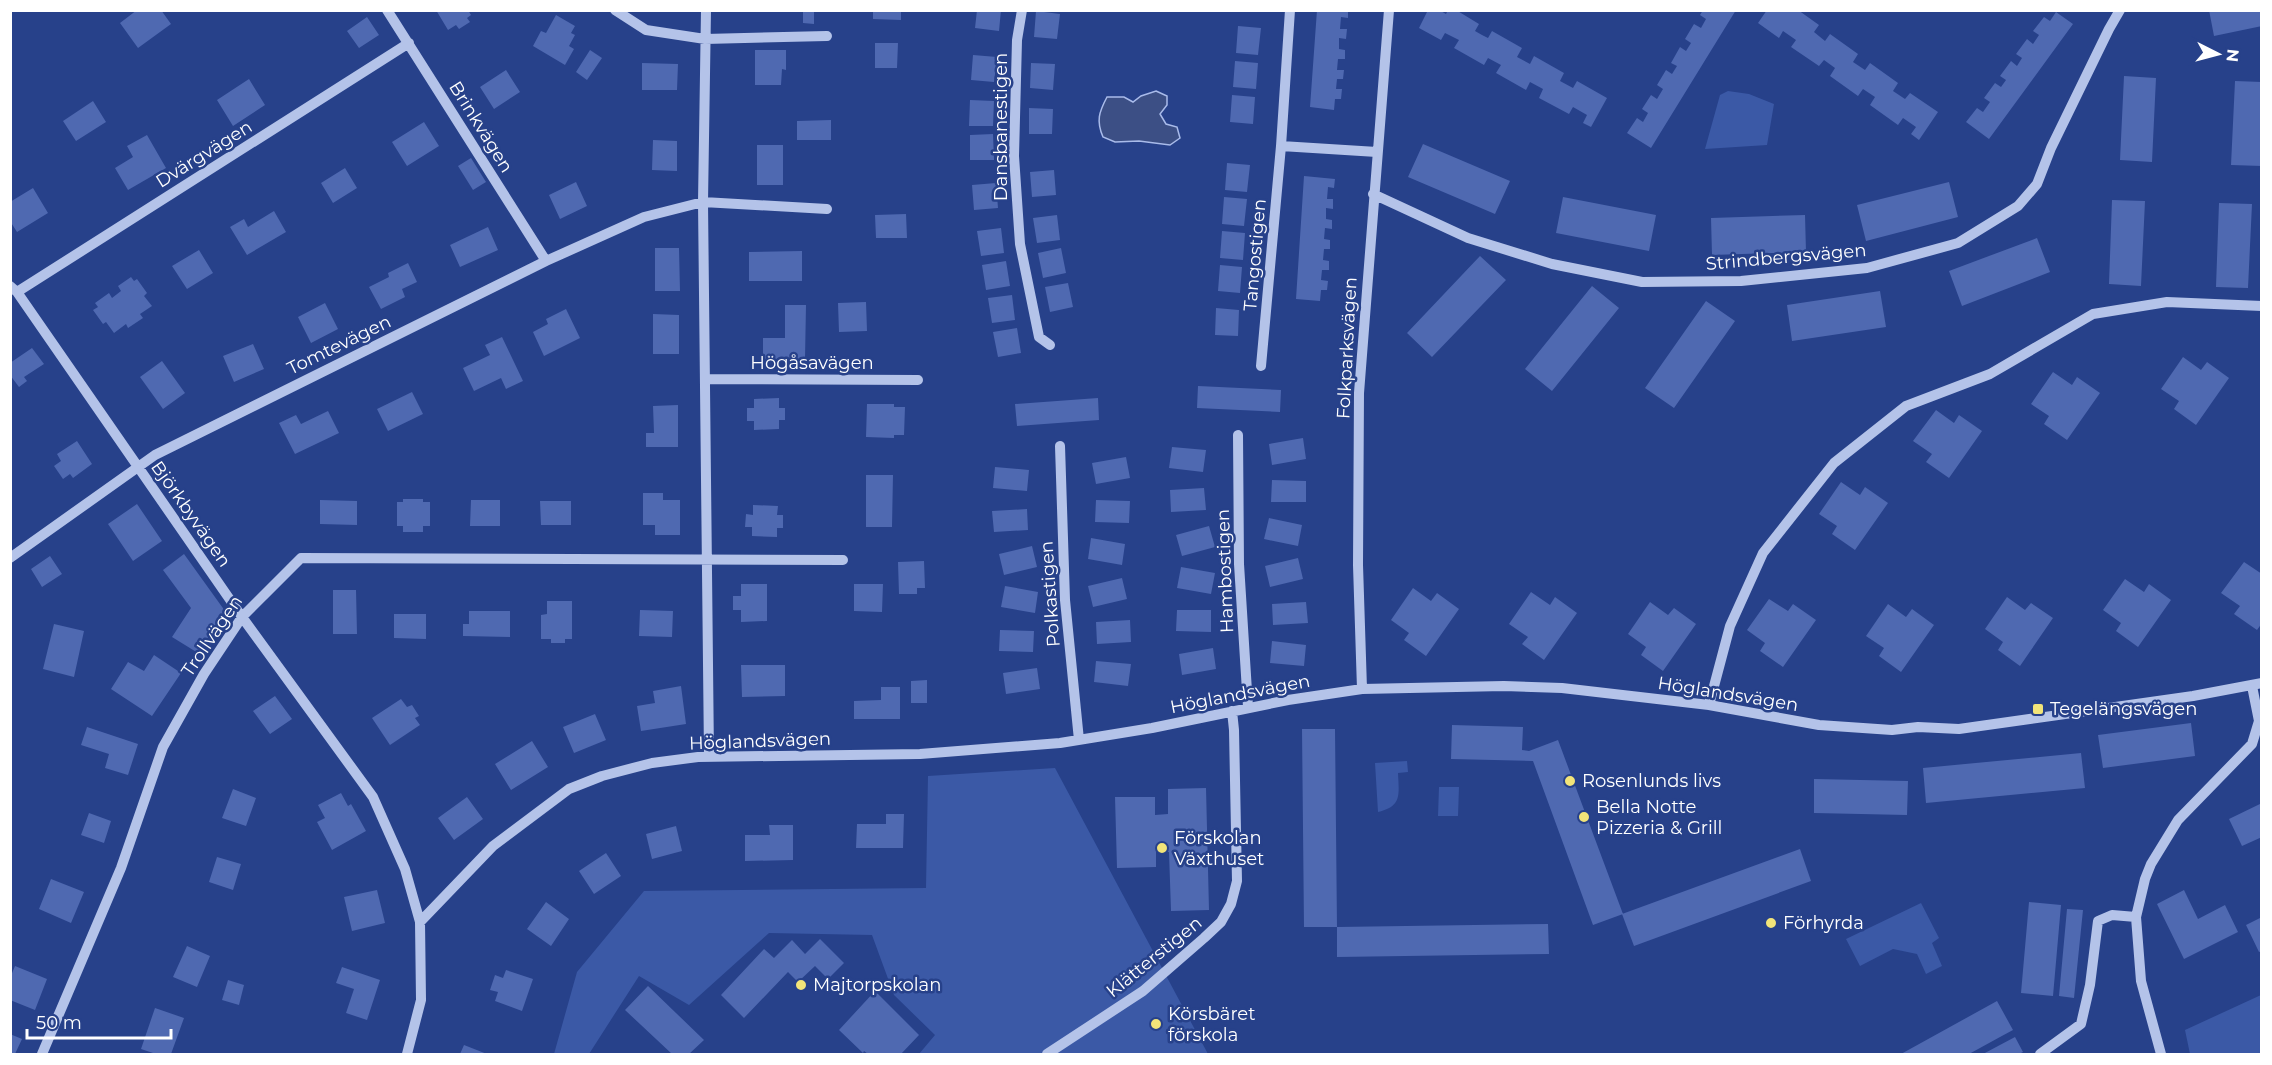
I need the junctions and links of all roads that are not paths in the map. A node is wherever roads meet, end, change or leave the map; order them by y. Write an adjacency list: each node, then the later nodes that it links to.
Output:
1 (387, 10): 10 (street, Brinkvägen)
2 (615, 10): 9 (street)
3 (706, 10): 9 (street)
4 (1022, 10): 19 (street, Dansbanestigen)
5 (1290, 10): 11 (street, Tangostigen)
6 (1389, 10): 12 (street, Folkparksvägen)
7 (2120, 10): 13 (street, Strindbergsvägen)
8 (827, 36): 9 (street)
9 (705, 39): 14 (street)
10 (409, 43): 16 (street, Brinkvägen); 17 (street, Dvärgvägen)
11 (1281, 146): 12 (street); 20 (street, Tangostigen)
12 (1377, 152): 13 (street, Folkparksvägen)
13 (1373, 194): 31 (street, Folkparksvägen)
14 (703, 202): 15 (street); 16 (street, Tomtevägen); 21 (street)
15 (827, 209)
16 (546, 261): 25 (street, Tomtevägen)
17 (14, 289): 25 (street, Björkbyvägen)
18 (2262, 306): 32 (street)
19 (1050, 345)
20 (1261, 366)
21 (705, 379): 22 (street, Högåsavägen); 27 (street)
22 (918, 380)
23 (1238, 435): 33 (street, Hambostigen)
24 (1060, 446): 35 (street, Polkastigen)
25 (138, 466): 26 (street, Tomtevägen); 29 (street, Björkbyvägen)
26 (10, 558)
27 (707, 559): 28 (street); 29 (street, Trollvägen); 37 (street)
28 (843, 560)
29 (242, 617): 39 (street, Björkbyvägen); 40 (street, Trollvägen)
30 (2257, 685): 32 (street, Höglandsvägen); 36 (street)
31 (1362, 689): 32 (street, Höglandsvägen); 33 (street, Höglandsvägen)
32 (1709, 705)
33 (1248, 707): 34 (street, Höglandsvägen)
34 (1232, 711): 35 (street, Höglandsvägen); 42 (street, Klätterstigen)
35 (1079, 740): 37 (street, Höglandsvägen)
36 (2257, 747): 38 (street)
37 (708, 756): 39 (street, Höglandsvägen)
38 (2136, 917): 43 (street); 44 (street)
39 (420, 922): 41 (street)
40 (42, 1054)
41 (407, 1054)
42 (1047, 1054)
43 (2040, 1054)
44 (2161, 1054)

